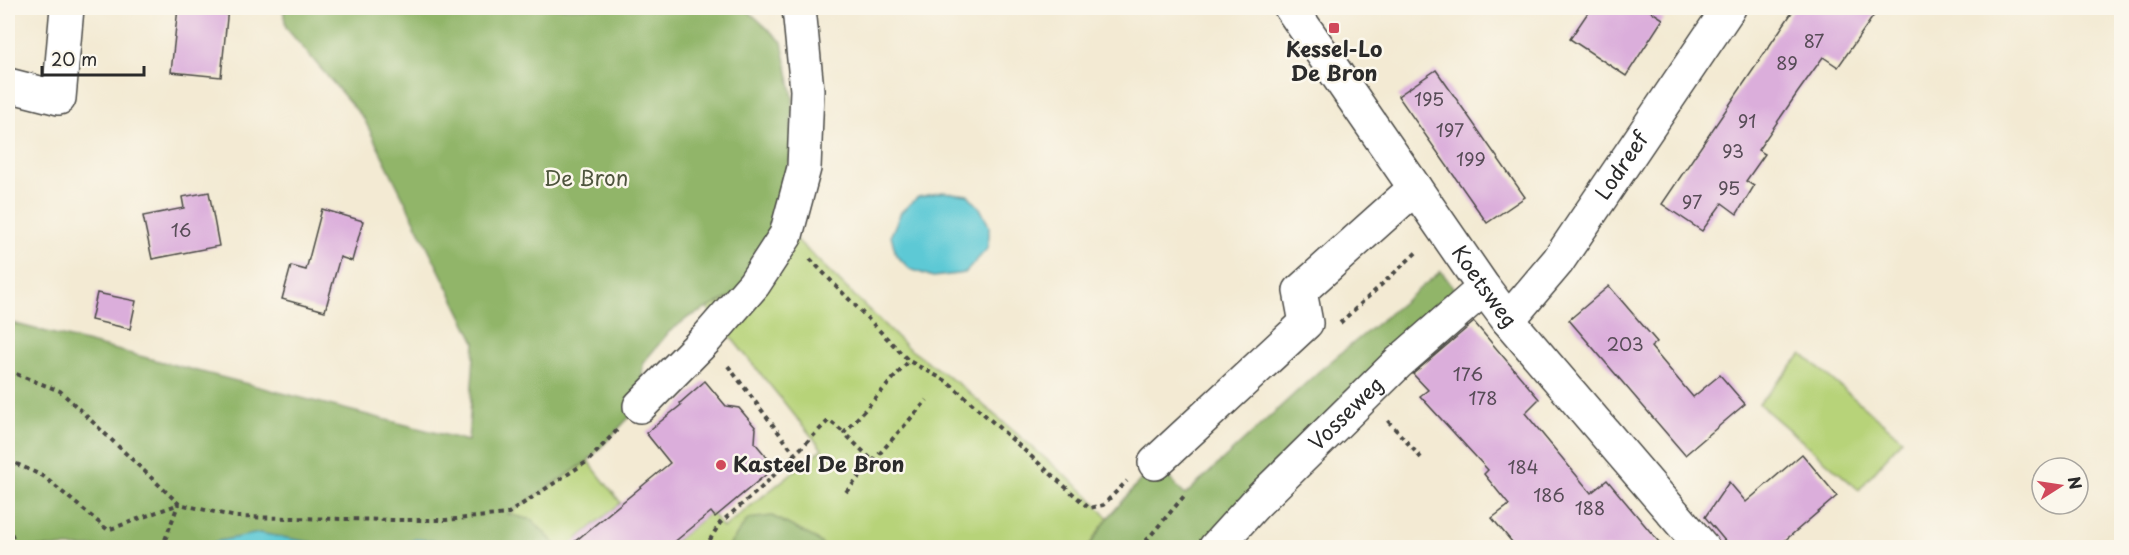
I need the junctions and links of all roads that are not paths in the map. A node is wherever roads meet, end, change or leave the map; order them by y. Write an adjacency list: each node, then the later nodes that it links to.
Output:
1 (67, 8): 5 (street)
2 (800, 8): 9 (street)
3 (1291, 8): 6 (street, Koetsweg)
4 (1729, 8): 8 (street, Lodreef)
5 (8, 85)
6 (1415, 188): 7 (street, Koetsweg); 10 (street)
7 (1484, 288): 8 (street, Koetsweg); 11 (street, Vosseweg)
8 (1508, 320): 12 (street, Koetsweg)
9 (640, 406)
10 (1155, 463)
11 (1215, 548)
12 (1703, 548)

